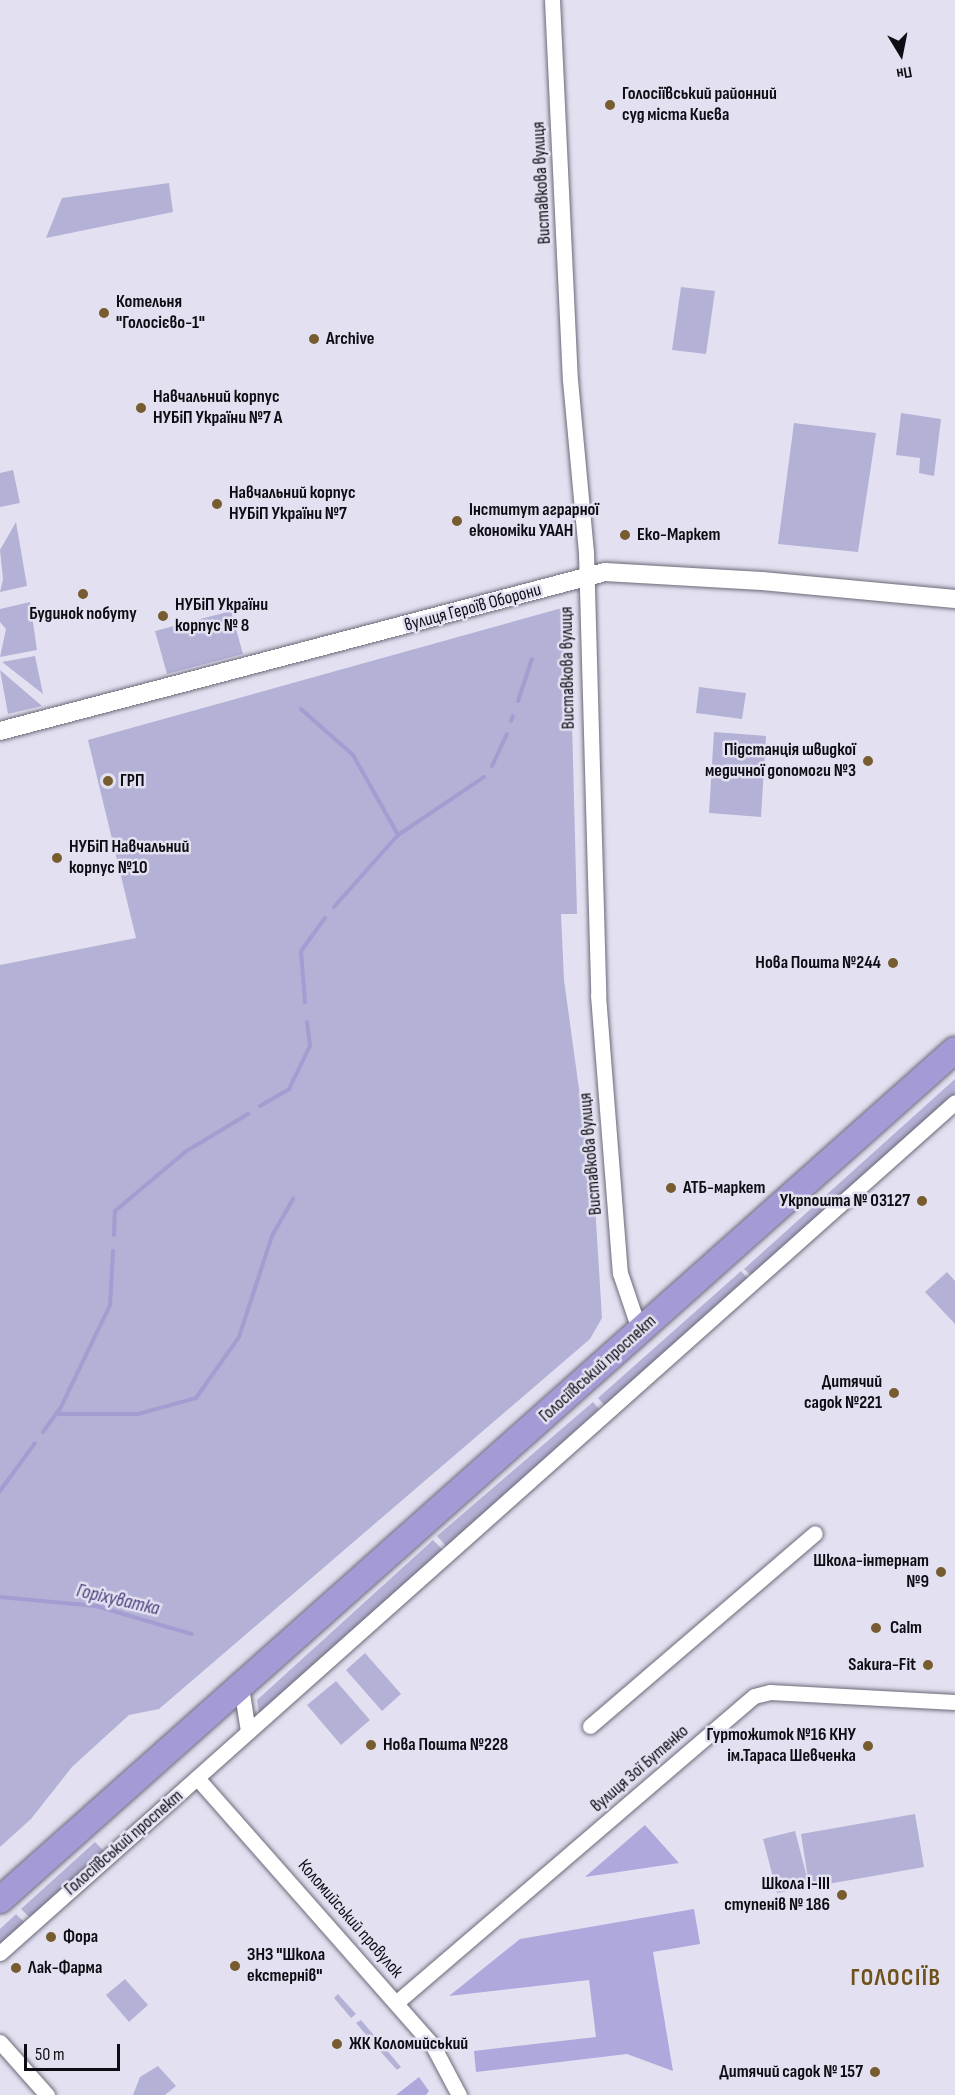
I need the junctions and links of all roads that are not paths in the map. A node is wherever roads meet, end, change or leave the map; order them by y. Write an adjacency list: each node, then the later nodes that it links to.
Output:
1 (552, 0): 2 (street, Виставкова вулиця)
2 (586, 576): 3 (street, вулиця Героїв Оборони); 4 (street, вулиця Героїв Оборони); 7 (street, Виставкова вулиця)
3 (955, 599)
4 (0, 731)
5 (955, 1050): 7 (highway, Голосіївський проспект)
6 (955, 1102): 12 (street, Голосіївський проспект)
7 (640, 1332): 9 (highway, Голосіївський проспект)
8 (815, 1533): 11 (street)
9 (241, 1687): 12 (street); 14 (highway, Голосіївський проспект)
10 (955, 1702): 16 (street, вулиця Зої Бутенко)
11 (590, 1726)
12 (248, 1731): 13 (street, Голосіївський проспект)
13 (198, 1779): 15 (street, Голосіївський проспект); 16 (street, Коломийський провулок)
14 (0, 1900)
15 (0, 1953)
16 (397, 2002): 19 (street, Коломийський провулок)
17 (0, 2042): 18 (street)
18 (47, 2095)
19 (459, 2095)

